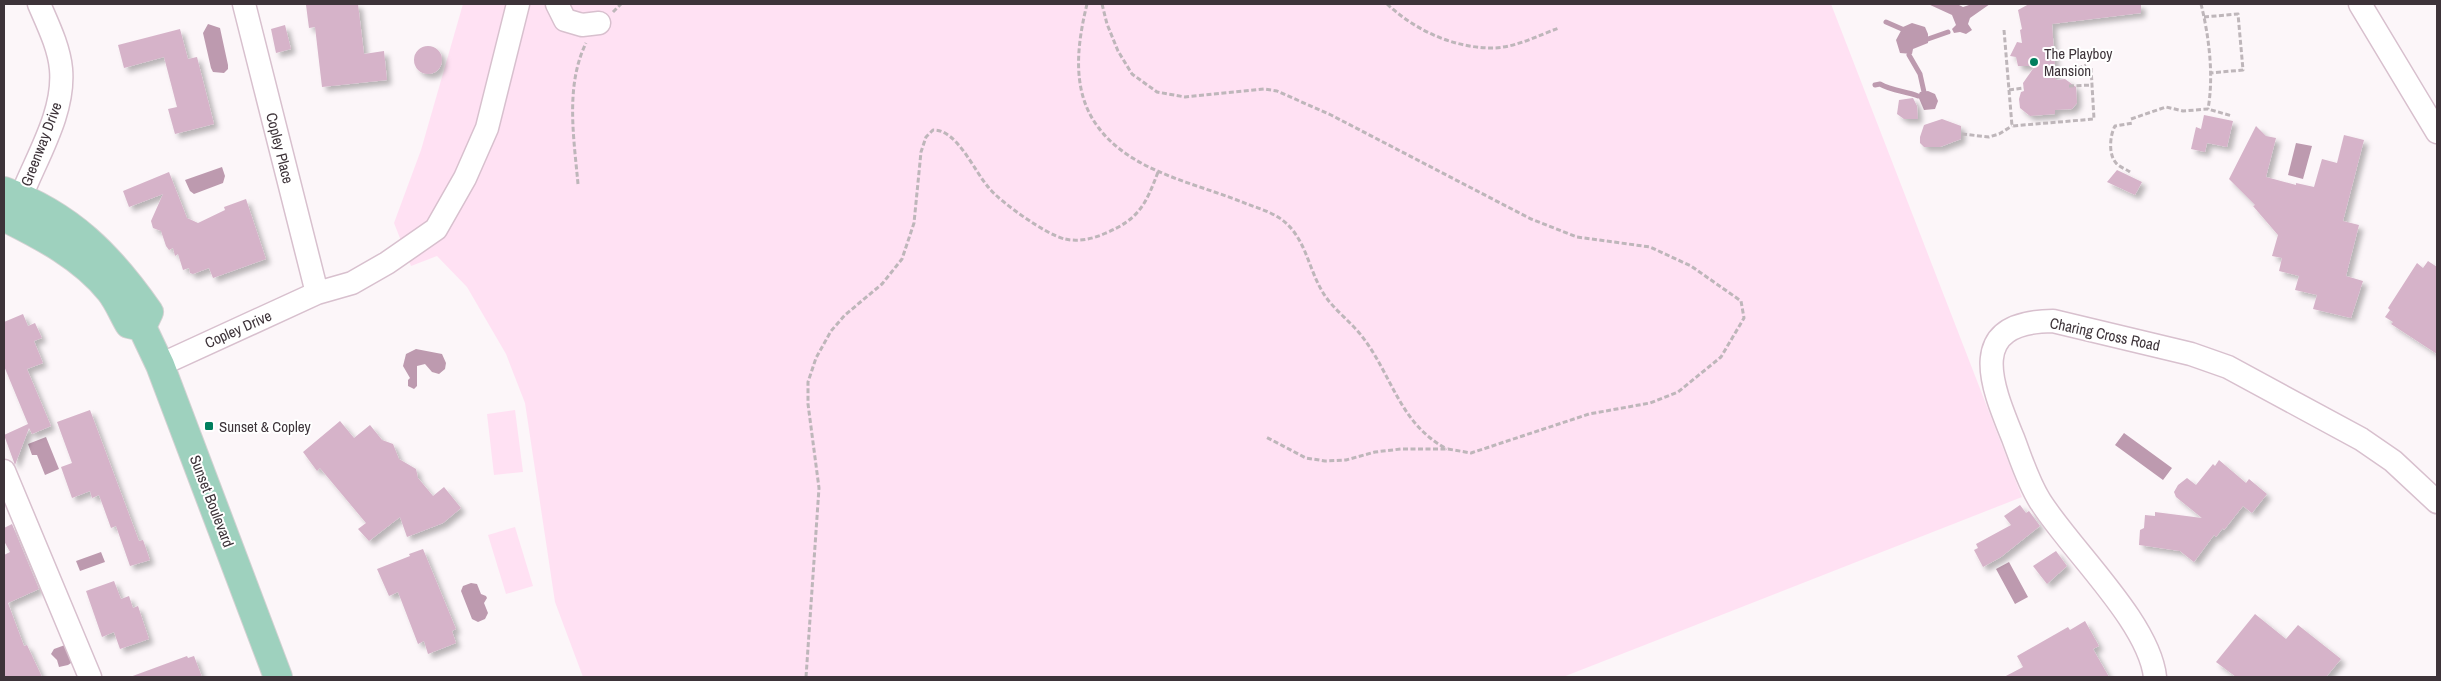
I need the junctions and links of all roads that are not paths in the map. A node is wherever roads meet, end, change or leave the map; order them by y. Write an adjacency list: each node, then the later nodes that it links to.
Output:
1 (39, 4): 8 (street, Greenway Drive)
2 (244, 4): 9 (street, Copley Place)
3 (518, 4): 9 (street, Copley Drive)
4 (557, 4): 6 (street)
5 (2360, 4): 7 (street)
6 (599, 23)
7 (2437, 132)
8 (9, 202): 10 (main road, Sunset Boulevard)
9 (317, 293): 10 (street, Copley Drive)
10 (160, 365): 14 (main road, Sunset Boulevard)
11 (4, 471): 13 (street)
12 (2437, 502): 15 (street, Charing Cross Road)
13 (90, 677)
14 (278, 677)
15 (2155, 677)

